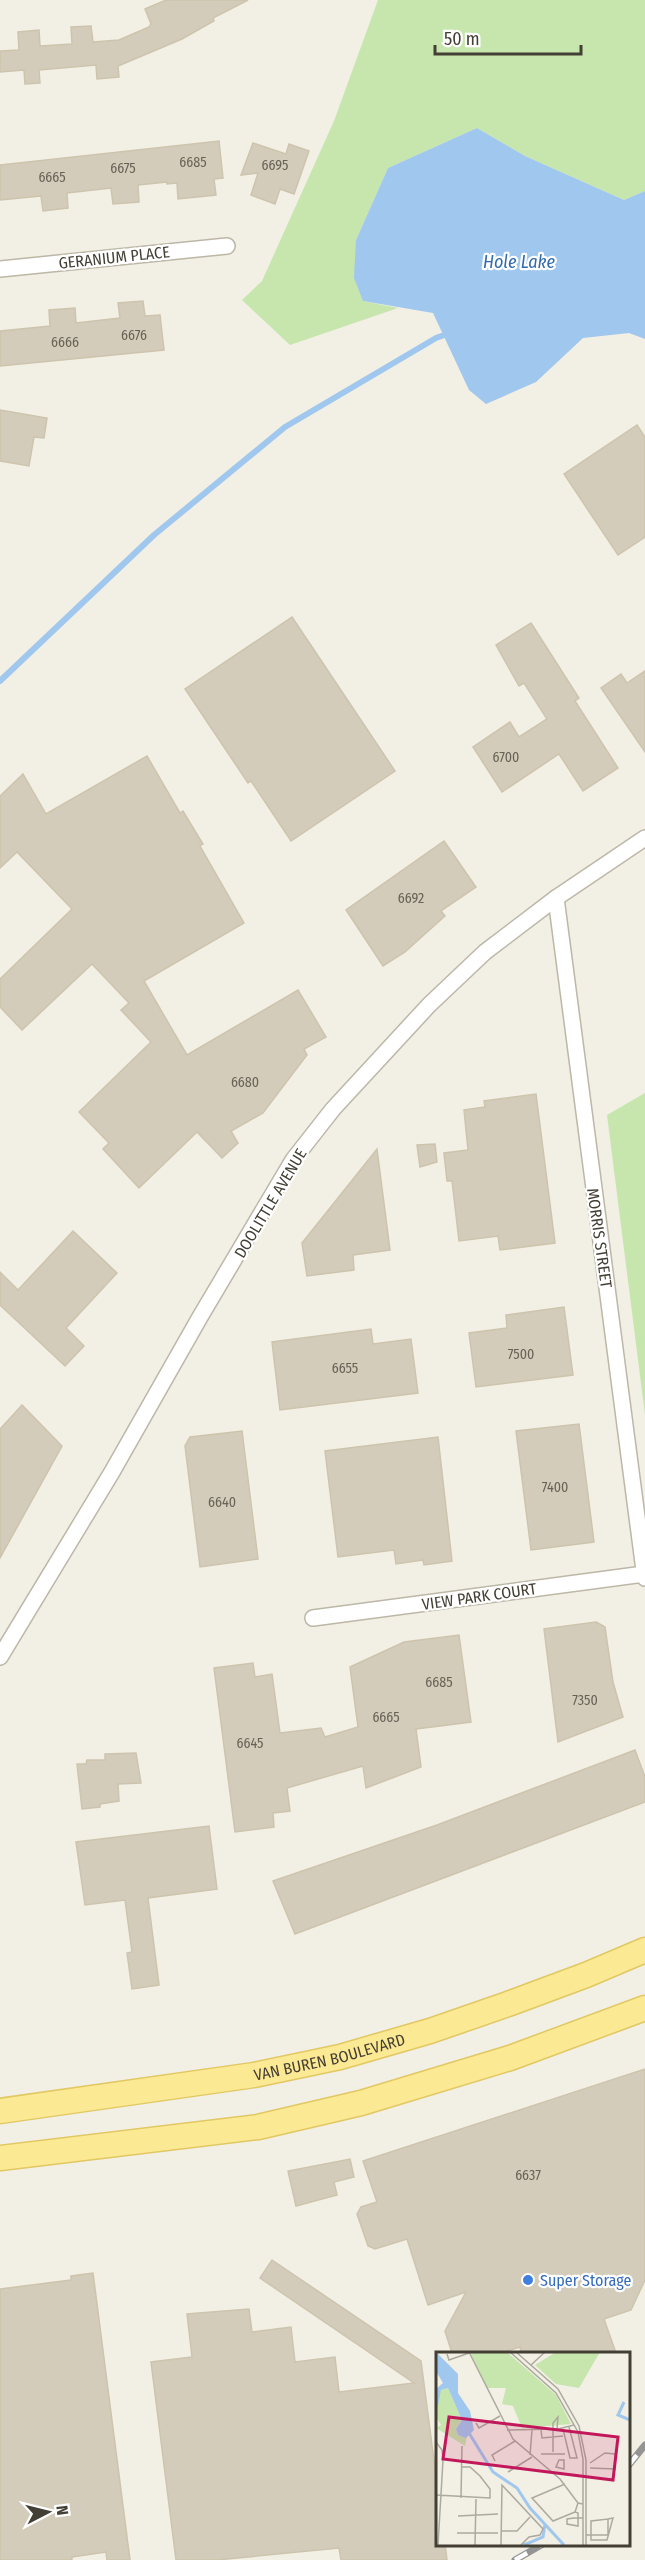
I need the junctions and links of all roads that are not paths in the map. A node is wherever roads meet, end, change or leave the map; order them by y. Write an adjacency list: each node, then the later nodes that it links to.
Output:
1 (227, 246): 2 (street, GERANIUM PLACE)
2 (0, 269)
3 (645, 838): 4 (street, DOOLITTLE AVENUE)
4 (556, 898): 5 (street, MORRIS STREET); 7 (street, DOOLITTLE AVENUE)
5 (645, 1576): 6 (street, VIEW PARK COURT)
6 (313, 1618)
7 (0, 1657)
8 (645, 1950): 10 (main road, VAN BUREN BOULEVARD)
9 (645, 2008): 11 (main road)
10 (0, 2111)
11 (0, 2158)

